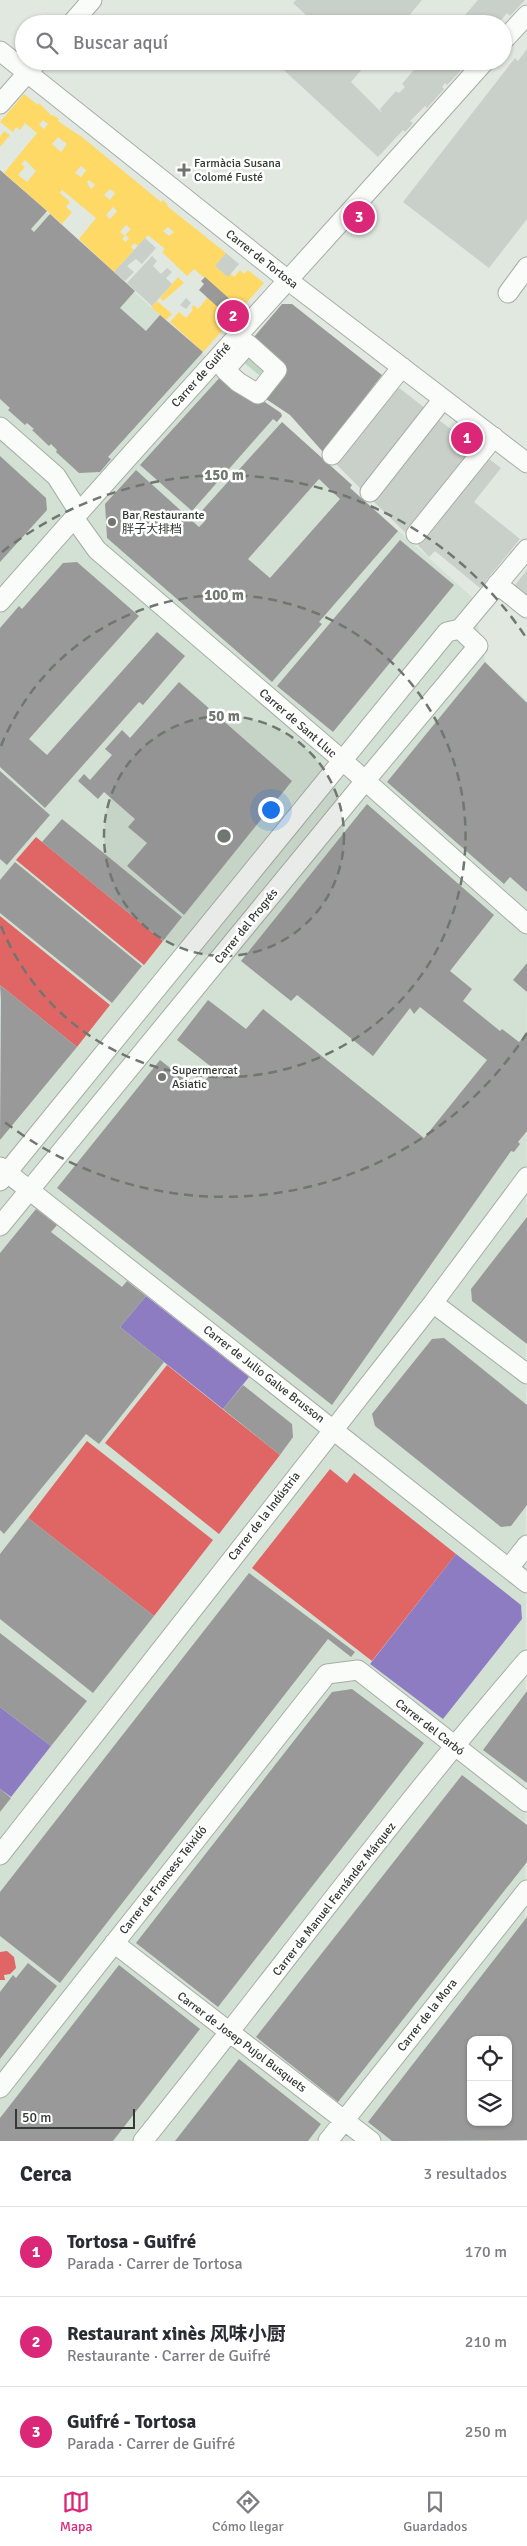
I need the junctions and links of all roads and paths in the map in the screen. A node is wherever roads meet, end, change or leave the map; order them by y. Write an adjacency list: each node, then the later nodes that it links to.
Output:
1 (92, 0): 2 (street)
2 (79, 15)
3 (527, 15): 4 (street)
4 (512, 31)
5 (0, 51): 6 (street, Carrer de Tortosa)
6 (15, 58)
7 (30, 70): 10 (street)
8 (37, 70): 12 (street, Carrer de Tortosa)
9 (477, 70): 12 (street, Carrer de Guifré)
10 (0, 104)
11 (527, 267): 13 (street)
12 (288, 281): 14 (street, Carrer de Tortosa); 21 (street, Carrer de Guifré)
13 (508, 293)
14 (402, 367): 15 (street, Carrer de Tortosa); 18 (street)
15 (443, 398): 17 (street, Carrer de Tortosa); 20 (street)
16 (0, 427): 21 (street, Carrer de Sant Lluc)
17 (494, 437): 19 (street, Carrer de Tortosa); 22 (street)
18 (332, 455)
19 (527, 463)
20 (370, 492)
21 (77, 515): 25 (street, Carrer de Guifré); 28 (street, Carrer de Sant Lluc)
22 (416, 534)
23 (527, 549): 24 (street)
24 (497, 584): 26 (street); 27 (street)
25 (0, 602)
26 (527, 608)
27 (460, 629): 28 (street); 29 (street, Carrer del Progrés)
28 (342, 760): 29 (street, Carrer de Sant Lluc); 31 (street)
29 (365, 781): 30 (street, Carrer de Sant Lluc); 33 (street, Carrer del Progrés)
30 (527, 924)
31 (2, 1173): 33 (street, Carrer de Julio Galve Brusson)
32 (527, 1177): 35 (street, Carrer de la Indústria)
33 (31, 1190): 34 (street, Carrer del Progrés); 37 (street, Carrer de Julio Galve Brusson)
34 (0, 1226)
35 (433, 1303): 36 (street); 37 (street, Carrer de la Indústria)
36 (527, 1374)
37 (334, 1428): 39 (street, Carrer de Julio Galve Brusson); 45 (street, Carrer de la Indústria)
38 (527, 1545): 39 (street)
39 (509, 1568): 40 (street, Carrer de Julio Galve Brusson)
40 (527, 1583)
41 (527, 1660): 43 (street, Carrer de Manuel Fernández Márquez)
42 (327, 1674): 43 (street, Carrer del Carbó); 47 (street, Carrer de Francesc Teixidó)
43 (453, 1746): 44 (street, Carrer del Carbó); 48 (street, Carrer de Manuel Fernández Márquez)
44 (527, 1802)
45 (0, 1854)
46 (527, 1890): 50 (street, Carrer de la Mora)
47 (114, 1943): 48 (street, Carrer de Josep Pujol Busquets); 49 (street, Carrer de Francesc Teixidó)
48 (230, 2034): 50 (street, Carrer de Josep Pujol Busquets); 51 (street, Carrer de Manuel Fernández Márquez)
49 (0, 2088)
50 (344, 2120): 52 (street, Carrer de la Mora); 53 (street, Carrer de Josep Pujol Busquets)
51 (143, 2141)
52 (328, 2141)
53 (371, 2141)

